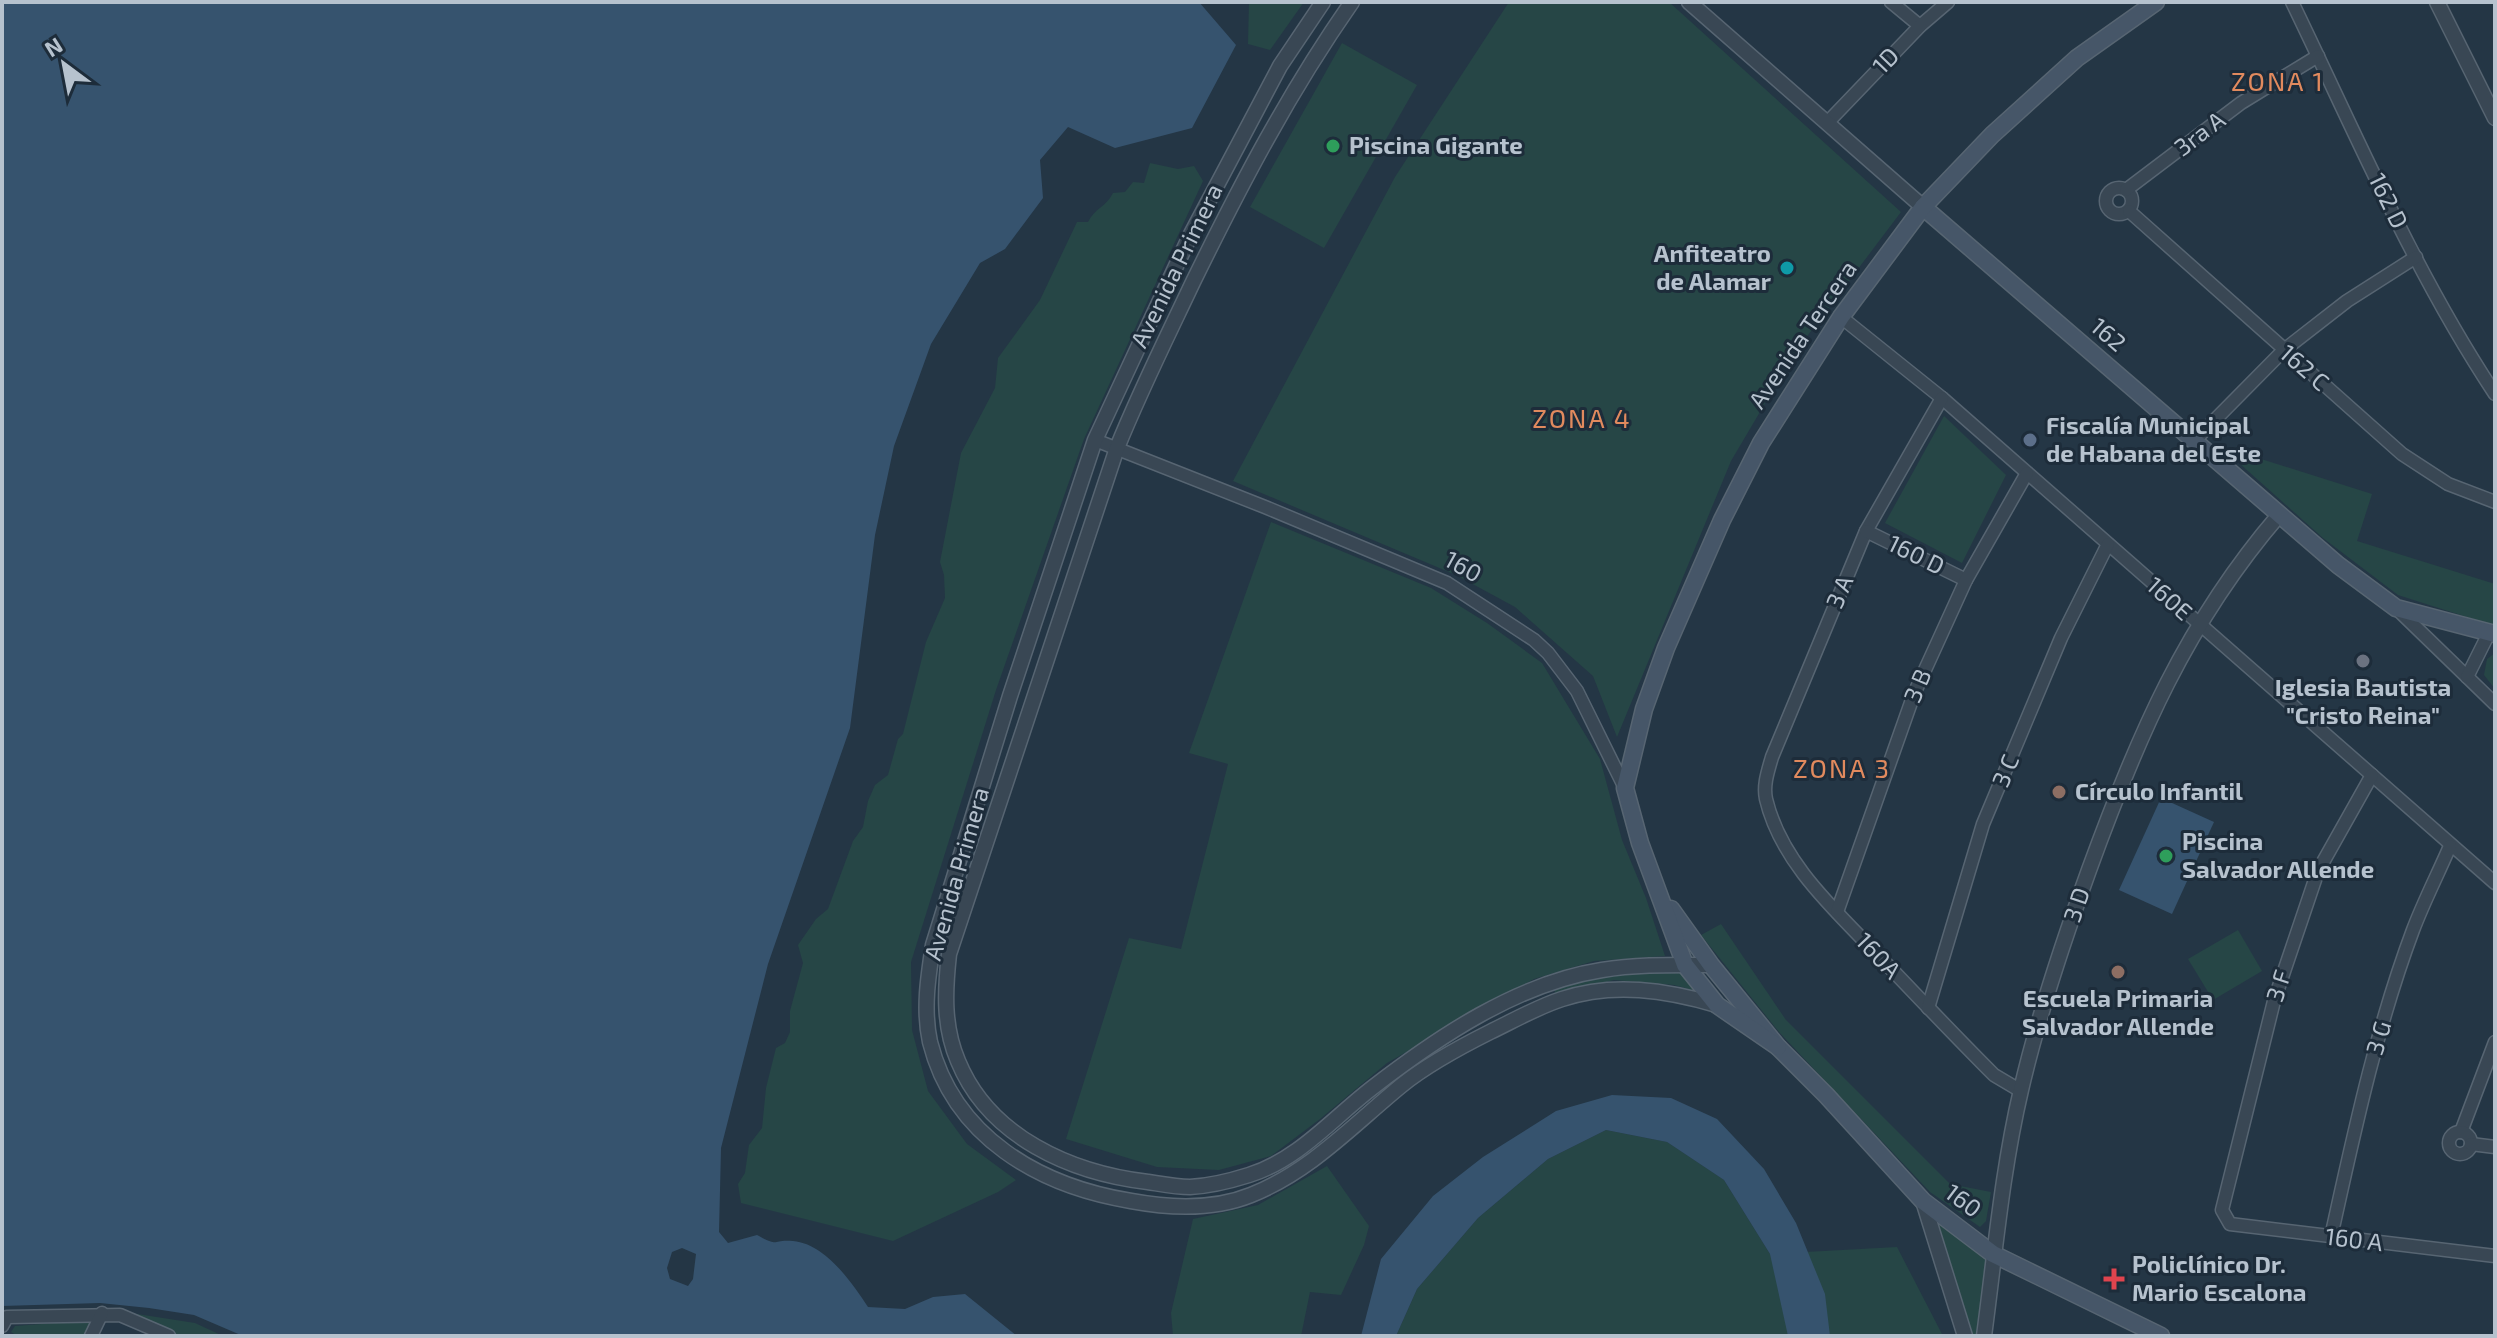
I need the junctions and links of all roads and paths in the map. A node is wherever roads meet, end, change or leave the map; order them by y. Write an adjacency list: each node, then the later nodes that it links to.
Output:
1 (1323, 2): 21 (street, Avenida Primera)
2 (1352, 2): 23 (street, Avenida Primera)
3 (1689, 2): 12 (street, 162)
4 (1891, 2): 9 (street)
5 (1948, 2): 9 (street, 1D)
6 (2156, 2): 14 (main road, Avenida Tercera)
7 (2292, 2): 10 (street, 162 D)
8 (2437, 2): 11 (street)
9 (1920, 26): 12 (street, 1D)
10 (2318, 56): 13 (street, 3ra A); 16 (street, 162 D)
11 (2495, 118)
12 (1827, 123): 14 (street, 162)
13 (2126, 190): 15 (street); 15 (street)
14 (1923, 207): 17 (main road, Avenida Tercera); 22 (main road, 162)
15 (2129, 211): 18 (street, 162 C)
16 (2416, 257): 18 (street); 19 (street, 162 D)
17 (1841, 317): 20 (street, 160E); 38 (main road, Avenida Tercera)
18 (2284, 350): 22 (street); 25 (street, 162 C)
19 (2495, 394)
20 (1942, 398): 24 (street, 160E); 27 (street, 3 A)
21 (1095, 440): 23 (street, 160); 34 (street, Avenida Primera)
22 (2194, 441): 26 (main road, 162)
23 (1117, 448): 35 (street, Avenida Primera); 38 (street, 160)
24 (2027, 473): 28 (street, 160E); 29 (street, 3 B)
25 (2495, 502)
26 (2279, 515): 30 (main road, 162); 31 (street, 3 D)
27 (1866, 531): 29 (street, 160 D); 39 (street, 3 A)
28 (2108, 544): 31 (street, 160E); 50 (street, 3 C)
29 (1966, 580): 43 (street, 3 B)
30 (2396, 608): 32 (main road); 33 (street, 162)
31 (2199, 625): 37 (street, 160E); 53 (street, 3 D)
32 (2492, 634): 33 (street)
33 (2467, 677): 36 (street, 162)
34 (1010, 696): 35 (street); 44 (street, Avenida Primera)
35 (1031, 700): 45 (street, Avenida Primera)
36 (2495, 704)
37 (2372, 775): 40 (street, 160E); 60 (street, 3 F)
38 (1625, 788): 42 (main road, 160)
39 (1765, 797): 43 (street, 160A)
40 (2450, 846): 41 (street, 160E); 61 (street, 3 G)
41 (2495, 883)
42 (1661, 895): 46 (main road, 160); 47 (main road, 160)
43 (1837, 912): 50 (street, 160A)
44 (933, 945): 45 (street); 58 (street, Avenida Primera)
45 (951, 948): 57 (street, Avenida Primera)
46 (1685, 965): 47 (street, Avenida Primera); 49 (main road, 160); 57 (street, Avenida Primera)
47 (1711, 965): 48 (main road, 160)
48 (1724, 980): 49 (main road); 52 (main road, 160)
49 (1717, 1005): 52 (main road, 160); 58 (street, Avenida Primera)
50 (1928, 1008): 53 (street, 160A)
51 (2495, 1042): 54 (street)
52 (1778, 1047): 59 (main road, 160)
53 (2021, 1091): 62 (street, 3 D)
54 (2461, 1132): 55 (street); 55 (street)
55 (2471, 1144): 56 (street)
56 (2495, 1147)
57 (1049, 1155): 58 (street)
58 (1039, 1174)
59 (1923, 1201): 62 (main road, 160); 68 (street)
60 (2222, 1210): 61 (street, 160 A)
61 (2331, 1237): 63 (street, 160 A)
62 (1993, 1254): 69 (street, 3 D); 70 (main road, 160)
63 (2495, 1256)
64 (102, 1313): 65 (street); 66 (street); 67 (street)
65 (4, 1322)
66 (91, 1336)
67 (169, 1336)
68 (1965, 1336)
69 (1984, 1336)
70 (2161, 1336)

